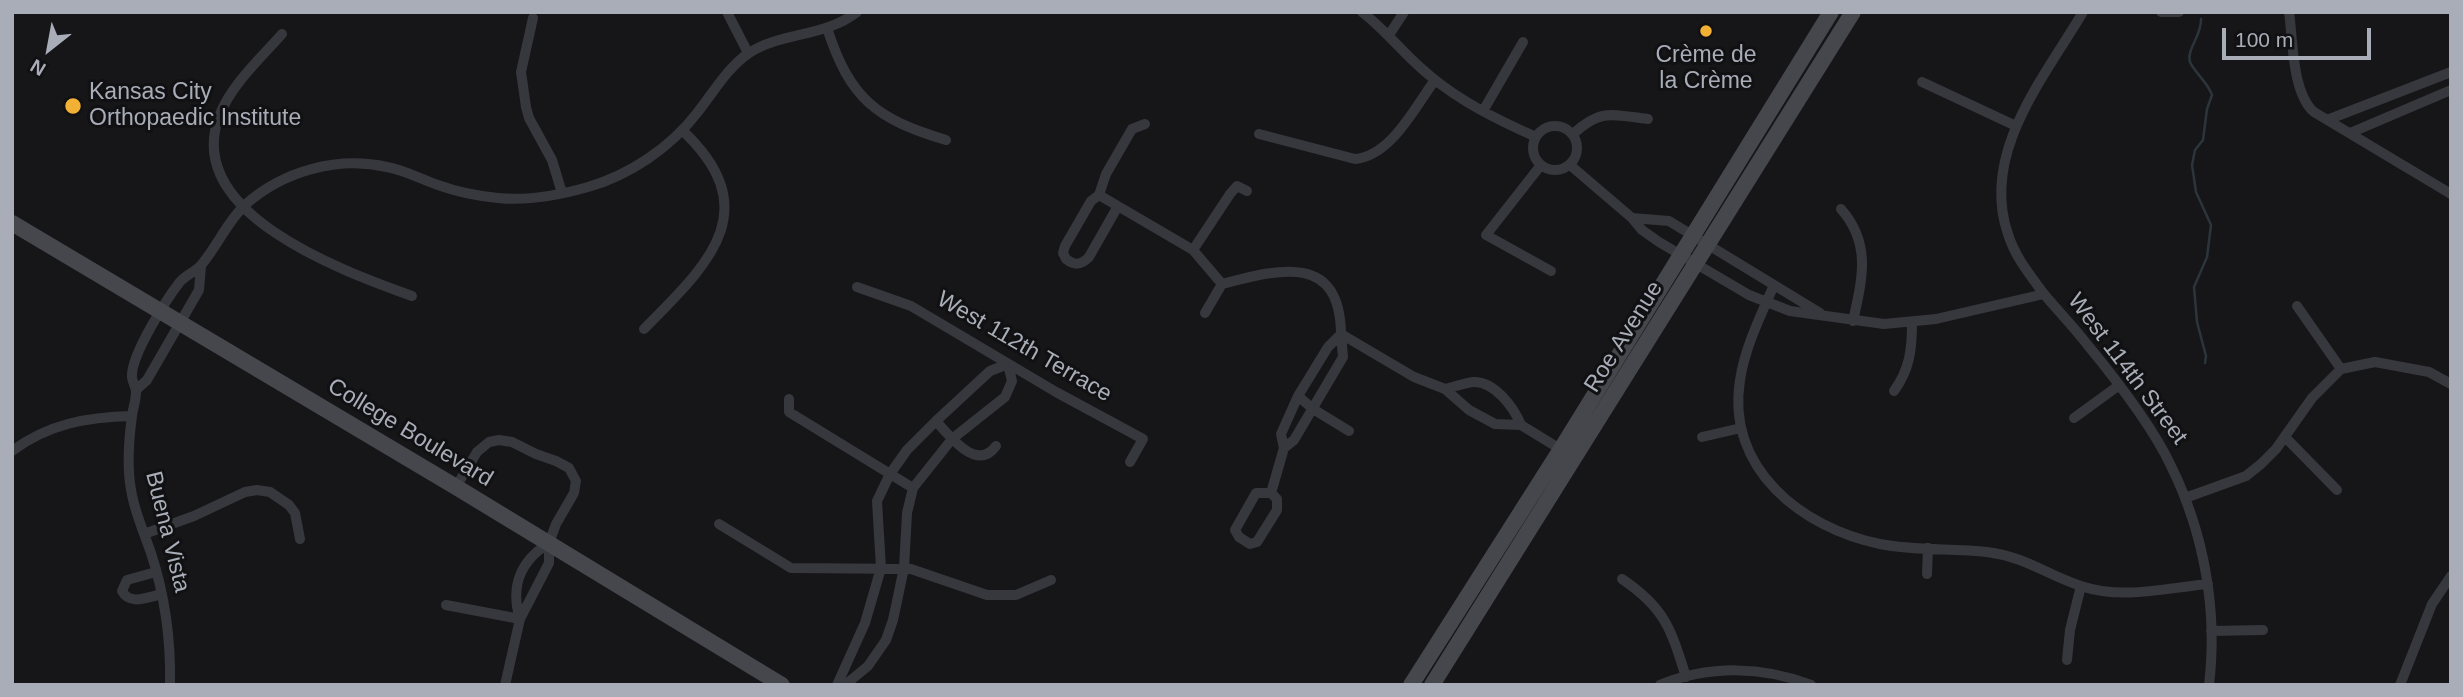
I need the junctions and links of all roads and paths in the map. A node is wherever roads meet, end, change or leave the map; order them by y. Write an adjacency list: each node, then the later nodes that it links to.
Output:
1 (727, 12): 16 (street)
2 (857, 12): 12 (street)
3 (1362, 12): 14 (street)
4 (1404, 12): 14 (street)
5 (1831, 12): 45 (main road, Roe Avenue)
6 (1853, 12): 46 (main road, Roe Avenue)
7 (2083, 12): 27 (street)
8 (2161, 12): 9 (street)
9 (2179, 12)
10 (2289, 12): 25 (street)
11 (533, 18): 37 (street)
12 (827, 28): 16 (street); 33 (street)
13 (282, 34): 41 (street)
14 (1389, 35): 18 (street)
15 (1523, 42): 23 (street)
16 (748, 53): 28 (street)
17 (2451, 72): 20 (street)
18 (1435, 80): 23 (street); 30 (street)
19 (1922, 82): 27 (street)
20 (2404, 90): 22 (street); 25 (street)
21 (2451, 90): 22 (street)
22 (2410, 107): 29 (street)
23 (1483, 111): 32 (street)
24 (1648, 119): 31 (street)
25 (2327, 120): 29 (street)
26 (1144, 124): 39 (street)
27 (2016, 126): 55 (street)
28 (682, 130): 37 (street); 65 (street)
29 (2350, 133): 38 (street)
30 (1259, 134)
31 (1573, 134): 32 (street); 34 (street)
32 (1536, 137): 35 (street)
33 (946, 140)
34 (1570, 165): 35 (street); 43 (street, West 114th Street)
35 (1541, 166): 51 (street)
36 (1247, 191): 47 (street)
37 (562, 193): 41 (street)
38 (2451, 194)
39 (1099, 195): 40 (street); 40 (street)
40 (1118, 206): 47 (street)
41 (243, 207): 50 (street); 56 (street)
42 (1841, 209): 62 (street)
43 (1632, 218): 45 (street, West 114th Street); 48 (street, West 114th Street)
44 (12, 223): 59 (main road, College Boulevard)
45 (1694, 235): 46 (street, West 114th Street); 48 (main road, Roe Avenue)
46 (1709, 244): 49 (main road, Roe Avenue); 53 (street, West 114th Street)
47 (1193, 250): 52 (street)
48 (1681, 256): 49 (street, West 114th Street); 88 (main road, Roe Avenue)
49 (1696, 265): 57 (street, West 114th Street); 90 (main road, Roe Avenue)
50 (201, 266): 59 (street, Buena Vista); 64 (street, Buena Vista)
51 (1551, 271)
52 (1222, 284): 60 (street); 66 (street)
53 (1774, 285): 57 (street); 61 (street, West 114th Street)
54 (857, 288): 67 (street, West 112th Terrace)
55 (2044, 294): 63 (street, West 114th Street); 70 (street, West 114th Street)
56 (412, 296)
57 (1767, 302): 61 (street, West 114th Street); 81 (street)
58 (2297, 306): 68 (street)
59 (160, 311): 64 (main road, College Boulevard); 72 (street, Buena Vista)
60 (1205, 313)
61 (1825, 317): 62 (street, West 114th Street)
62 (1853, 321): 63 (street, West 114th Street)
63 (1912, 322): 73 (street)
64 (181, 323): 72 (street, Buena Vista); 93 (main road, College Boulevard)
65 (644, 329)
66 (1341, 334): 71 (street); 74 (street); 76 (street)
67 (1008, 363): 79 (street); 85 (street); 91 (street, West 112th Terrace)
68 (2341, 369): 69 (street); 84 (street)
69 (2451, 384)
70 (2118, 386): 78 (street); 97 (street, West 114th Street)
71 (1445, 389): 80 (street); 80 (street)
72 (136, 390): 77 (street, Buena Vista)
73 (1894, 391)
74 (1298, 396): 76 (street); 87 (street)
75 (789, 399): 92 (street)
76 (1313, 409): 82 (street); 87 (street)
77 (132, 416): 89 (street); 99 (street, Buena Vista)
78 (2074, 418)
79 (936, 421): 85 (street); 92 (street)
80 (1521, 425): 88 (street)
81 (1741, 428): 83 (street); 102 (street)
82 (1349, 430)
83 (1702, 437)
84 (2285, 437): 95 (street); 97 (street)
85 (952, 439): 86 (street); 94 (street)
86 (996, 446)
87 (1284, 448): 96 (street)
88 (1561, 449): 90 (street); 124 (main road, Roe Avenue)
89 (12, 451)
90 (1576, 459): 125 (main road, Roe Avenue)
91 (1130, 462)
92 (890, 474): 94 (street); 103 (street)
93 (456, 487): 101 (main road, College Boulevard); 101 (street)
94 (913, 488): 104 (street)
95 (2337, 490)
96 (1271, 493): 96 (street)
97 (2185, 498): 110 (street, West 114th Street)
98 (719, 524): 103 (street)
99 (144, 534): 100 (street); 105 (street, Buena Vista)
100 (300, 539)
101 (549, 543): 114 (street); 114 (street); 121 (main road, College Boulevard)
102 (1928, 548): 106 (street); 111 (street)
103 (881, 568): 104 (street); 122 (street)
104 (904, 568): 109 (street); 123 (street)
105 (156, 572): 112 (street, Buena Vista); 112 (street)
106 (1927, 574)
107 (2451, 576): 129 (street)
108 (1622, 579): 118 (street)
109 (1051, 580)
110 (2208, 584): 111 (street); 116 (street, West 114th Street)
111 (2081, 586): 117 (street)
112 (162, 594): 119 (street, Buena Vista)
113 (446, 605): 114 (street)
114 (520, 619): 120 (street)
115 (2263, 630): 116 (street)
116 (2211, 631): 128 (street, West 114th Street)
117 (2067, 660)
118 (1686, 677): 126 (street); 127 (street)
119 (170, 685)
120 (505, 685)
121 (782, 685)
122 (837, 685)
123 (845, 685)
124 (1411, 685)
125 (1432, 685)
126 (1660, 685)
127 (1811, 685)
128 (2209, 685)
129 (2400, 685)

